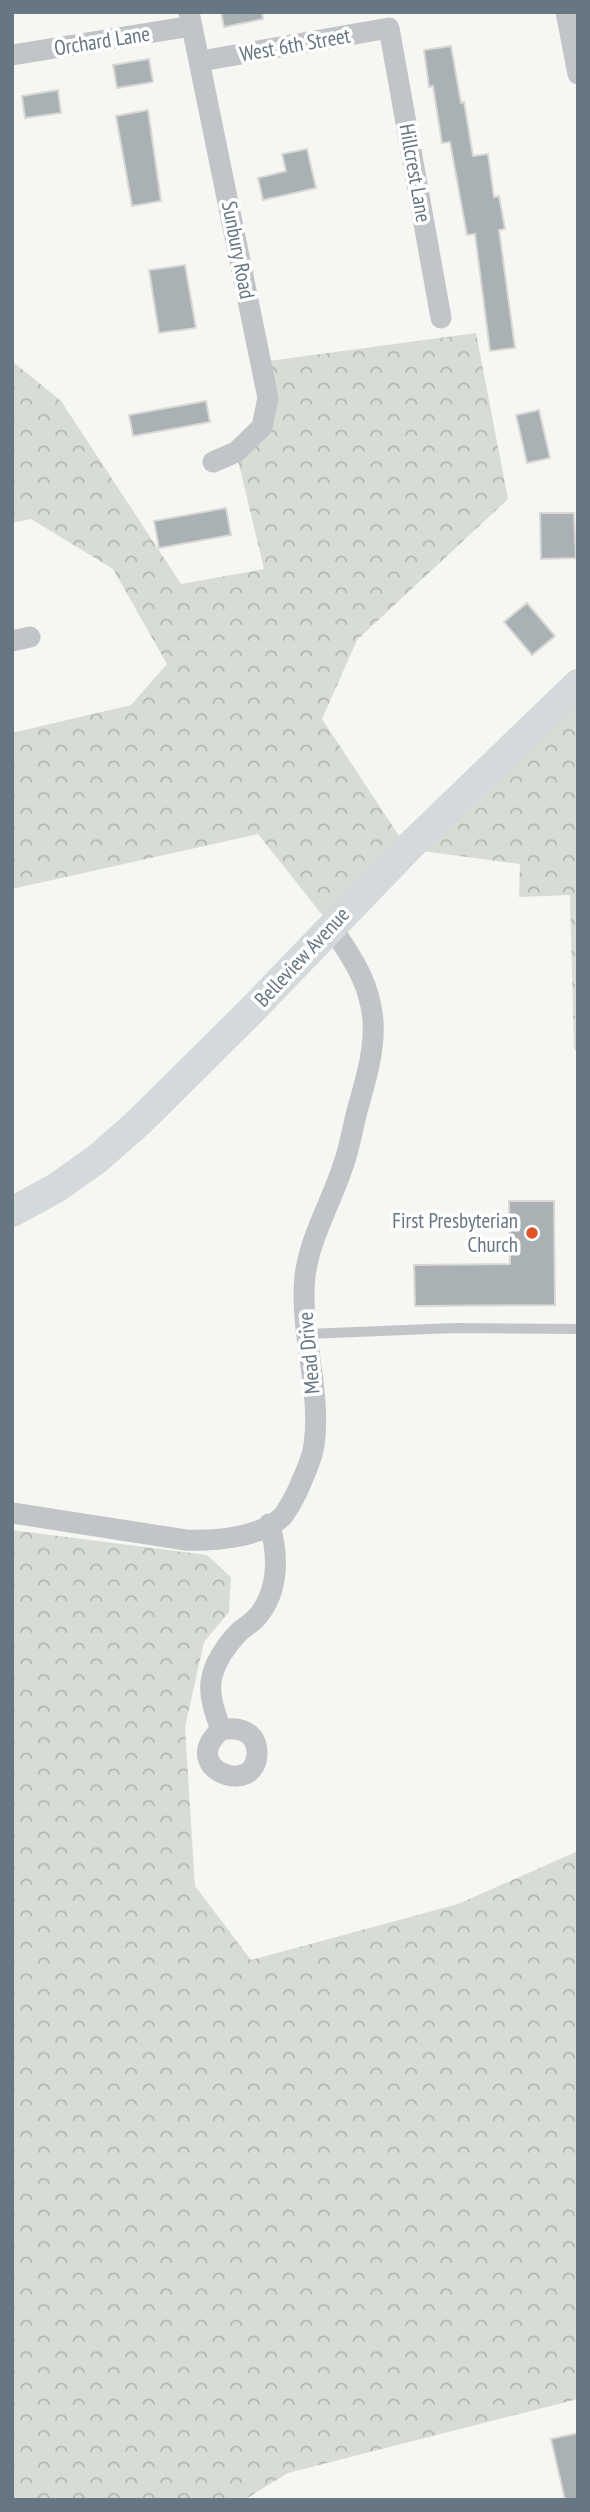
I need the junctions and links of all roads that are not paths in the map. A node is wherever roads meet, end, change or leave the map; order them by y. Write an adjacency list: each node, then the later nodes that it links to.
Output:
1 (566, 12): 6 (street)
2 (190, 19): 4 (street, Orchard Lane); 5 (street, Sunbury Road)
3 (389, 29): 5 (street, West 6th Street); 7 (street, Hillcrest Lane)
4 (12, 55)
5 (201, 61): 8 (street, Sunbury Road)
6 (578, 74)
7 (441, 318)
8 (213, 462)
9 (578, 684): 10 (street, Belleview Avenue)
10 (331, 926): 11 (street, Belleview Avenue); 13 (street, Mead Drive)
11 (12, 1212)
12 (578, 1329): 13 (lane)
13 (307, 1334): 15 (street, Mead Drive)
14 (12, 1513): 15 (street, Mead Drive)
15 (269, 1524): 16 (street)
16 (221, 1730)

